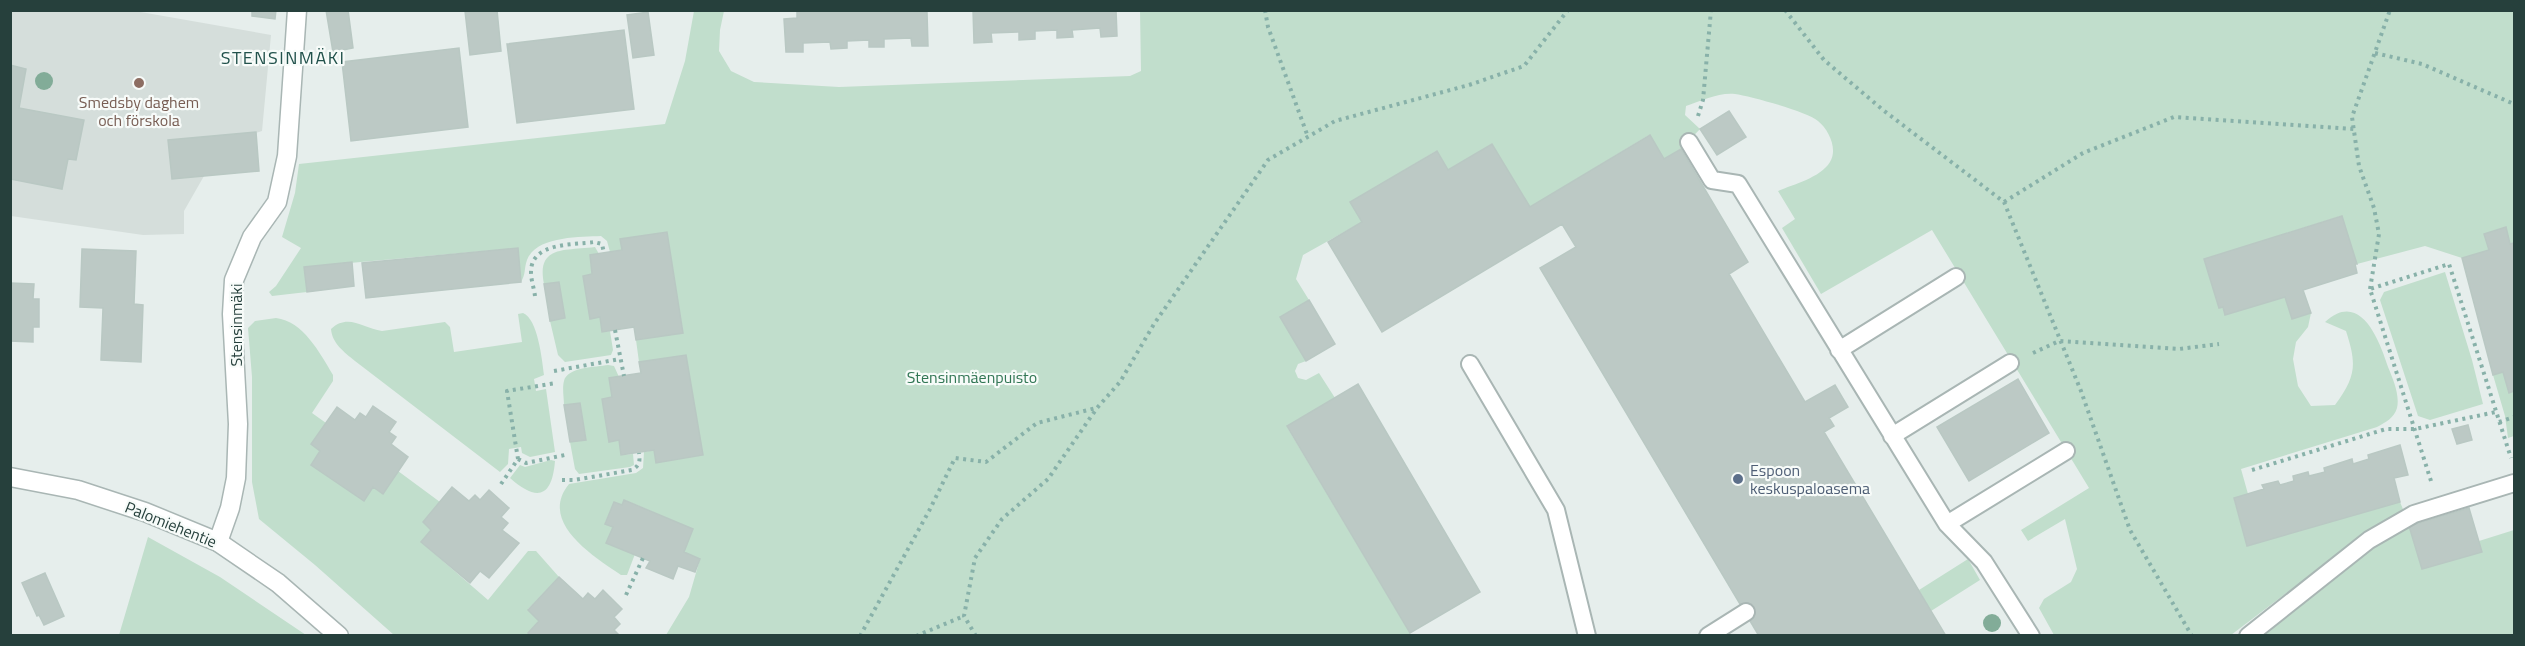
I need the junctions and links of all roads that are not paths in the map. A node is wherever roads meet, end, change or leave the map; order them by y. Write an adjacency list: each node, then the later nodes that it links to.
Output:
1 (297, 10): 12 (street, Stensinmäki)
2 (1689, 142): 4 (lane)
3 (1956, 277): 4 (lane)
4 (1839, 350): 7 (lane)
5 (2010, 363): 7 (lane)
6 (1470, 364): 15 (lane)
7 (1892, 436): 11 (lane)
8 (2066, 451): 11 (lane)
9 (10, 477): 12 (street, Palomiehentie)
10 (2514, 483): 18 (lane)
11 (1947, 524): 17 (lane)
12 (218, 542): 14 (street, Palomiehentie)
13 (1746, 612): 16 (lane)
14 (339, 636)
15 (1587, 636)
16 (1708, 636)
17 (2031, 636)
18 (2248, 636)

